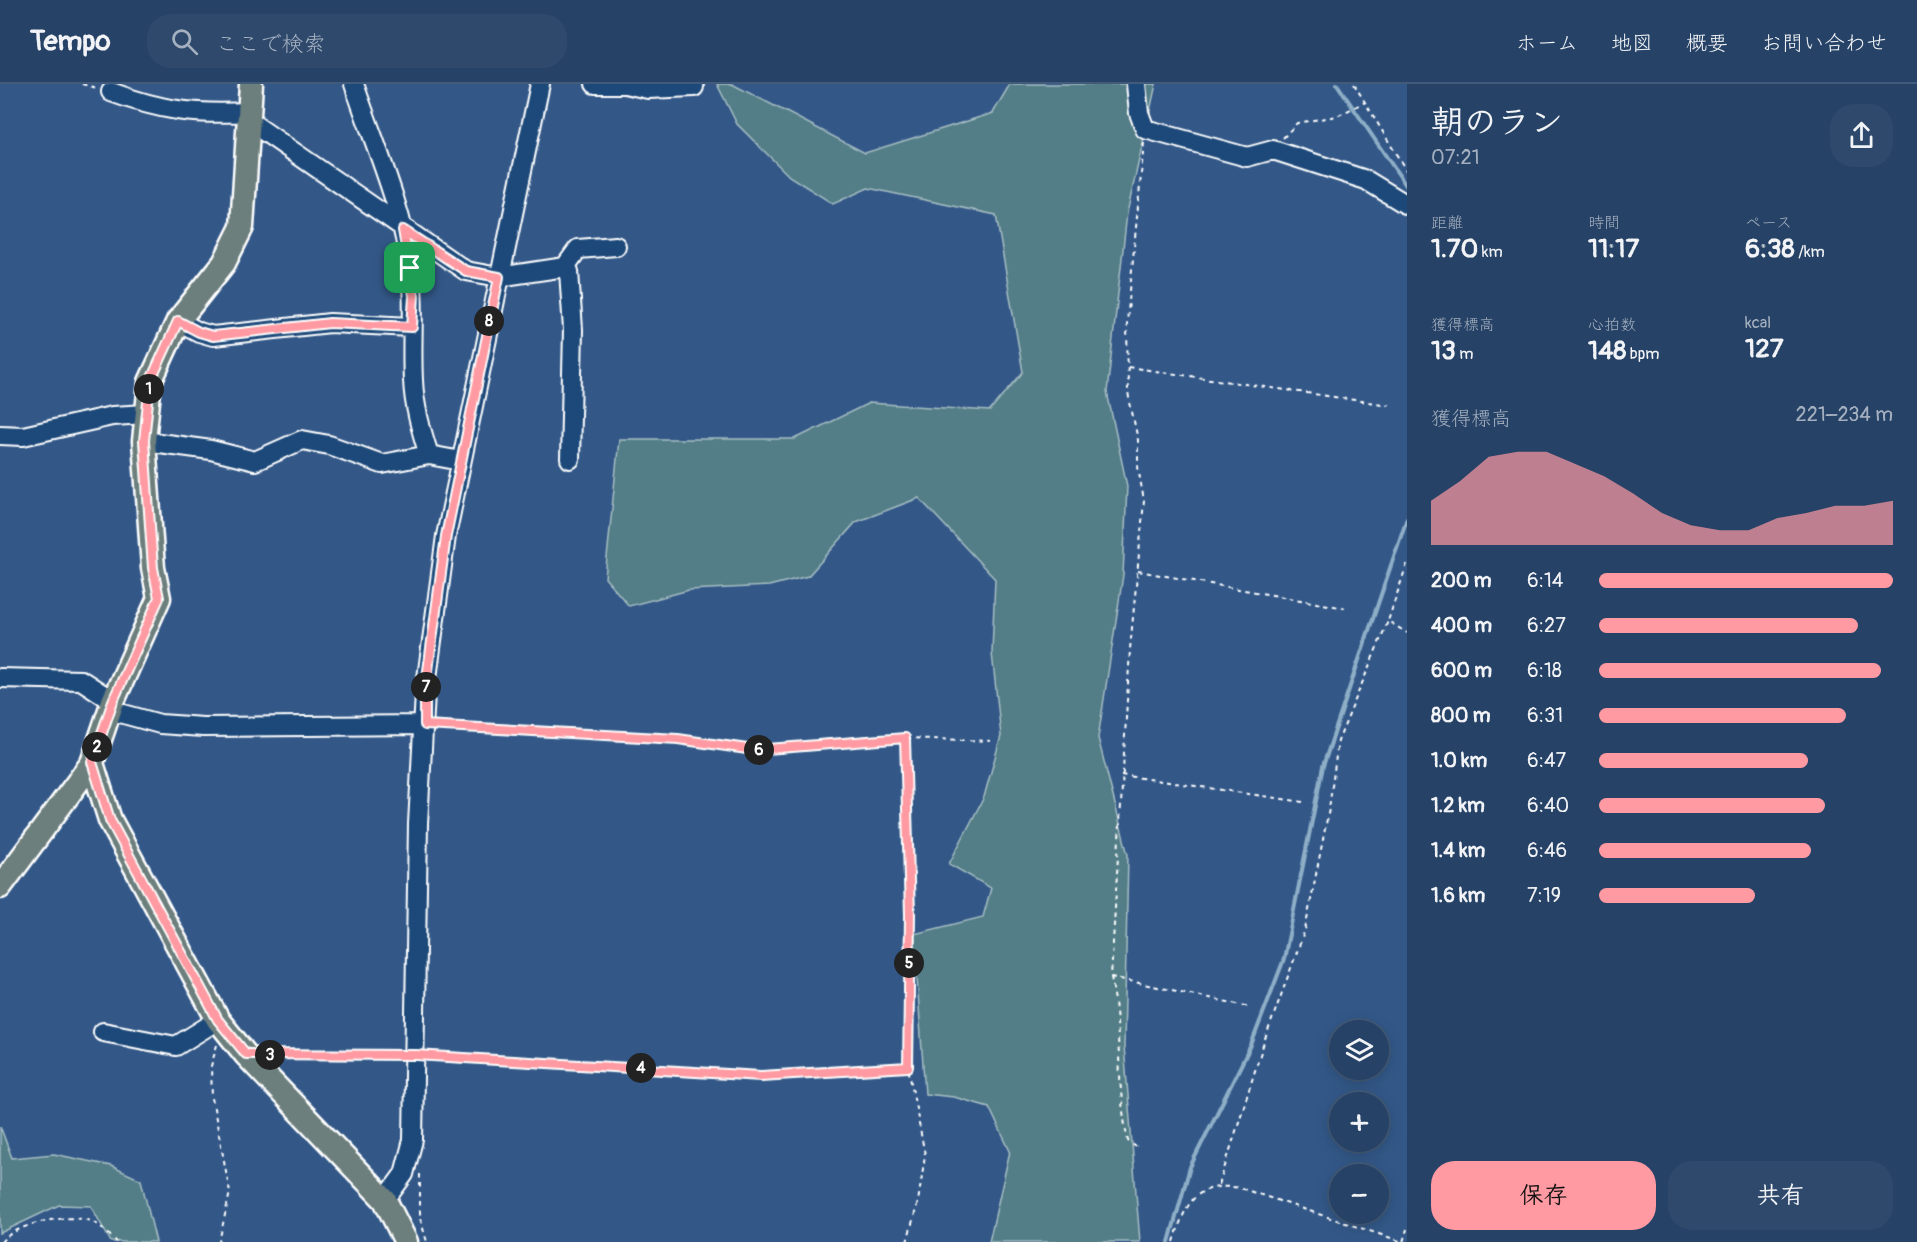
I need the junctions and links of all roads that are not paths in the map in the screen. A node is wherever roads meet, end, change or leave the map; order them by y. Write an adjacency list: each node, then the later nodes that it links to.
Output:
1 (251, 84): 9 (main road)
2 (354, 84): 11 (street)
3 (540, 84): 14 (street)
4 (595, 84): 5 (street)
5 (625, 84): 7 (street)
6 (1136, 84): 10 (street)
7 (694, 87)
8 (111, 92): 9 (street)
9 (249, 117): 11 (street); 15 (main road)
10 (1407, 205)
11 (403, 230): 14 (street); 16 (street)
12 (616, 246): 13 (street)
13 (565, 267): 14 (street); 21 (street)
14 (499, 277): 22 (street)
15 (178, 321): 16 (street); 17 (main road)
16 (412, 327): 20 (street)
17 (147, 414): 18 (street); 19 (main road)
18 (0, 435)
19 (144, 441): 20 (street); 24 (main road)
20 (429, 455): 22 (street)
21 (570, 459)
22 (461, 461): 25 (street)
23 (0, 678): 24 (street)
24 (111, 705): 25 (street); 26 (main road)
25 (425, 725): 30 (street)
26 (92, 762): 27 (main road); 28 (main road)
27 (0, 887)
28 (222, 1025): 29 (street); 30 (main road)
29 (103, 1032)
30 (385, 1200): 31 (main road)
31 (406, 1242)

